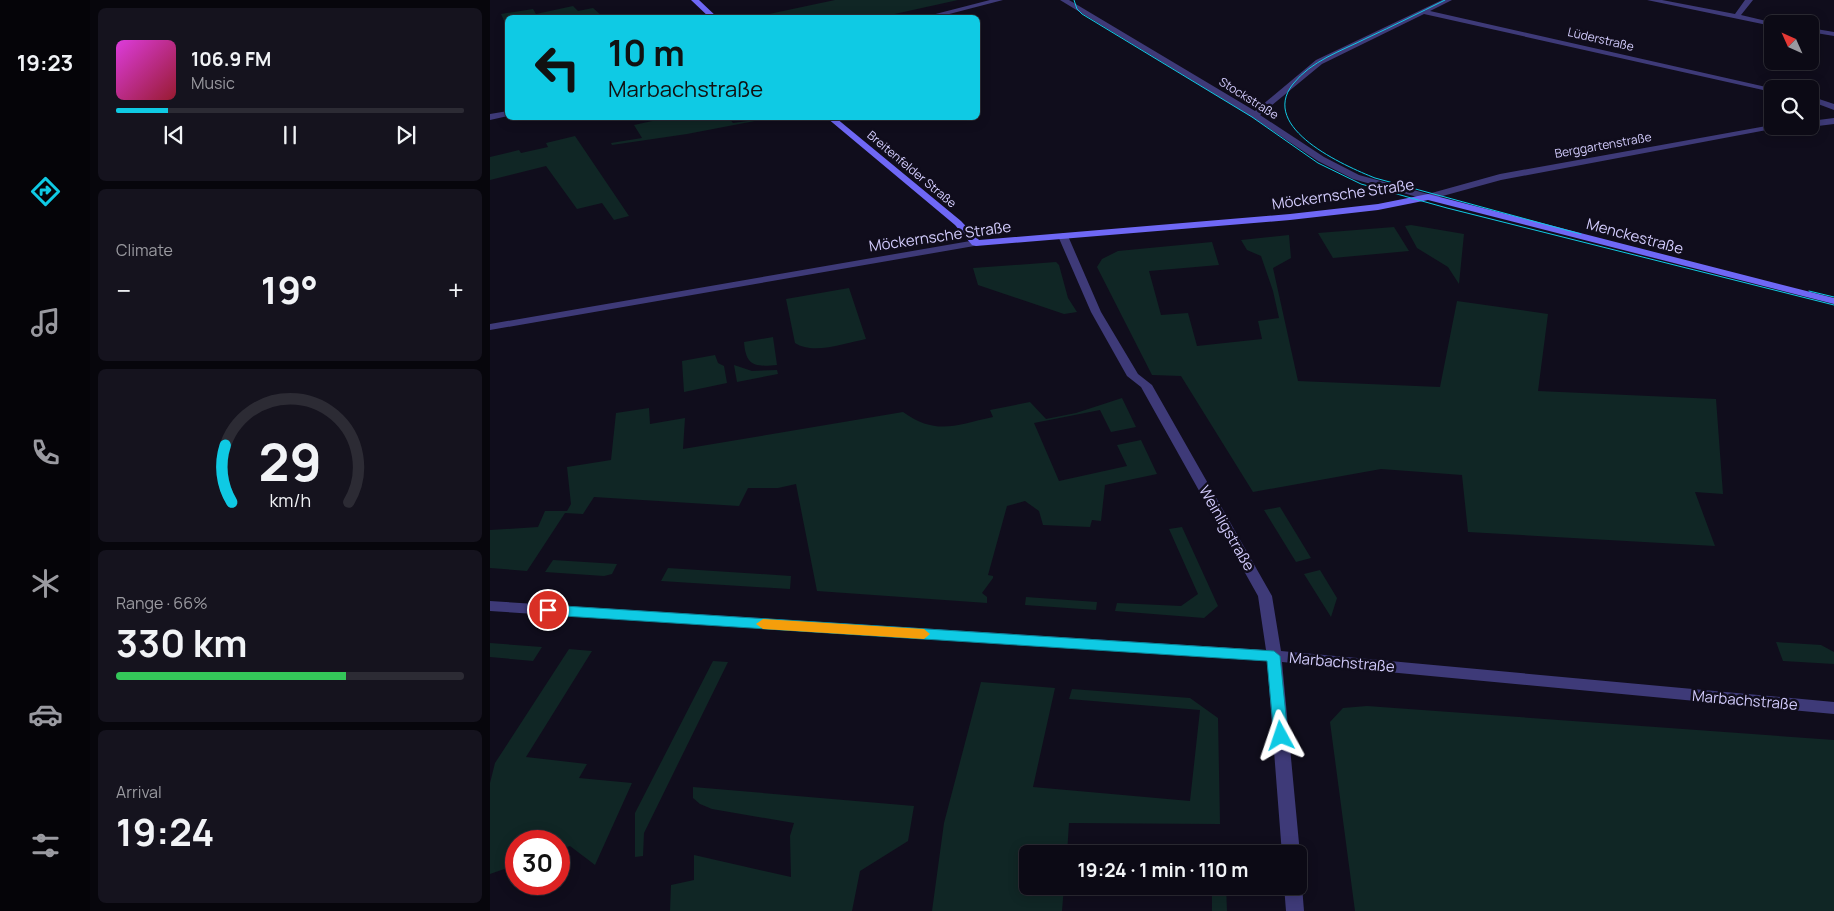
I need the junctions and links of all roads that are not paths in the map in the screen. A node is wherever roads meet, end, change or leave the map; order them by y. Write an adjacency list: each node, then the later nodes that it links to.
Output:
1 (695, 0): 8 (main road)
2 (999, 0): 9 (street)
3 (1064, 0): 18 (street, Stockstraße)
4 (1448, 0): 7 (street)
5 (1650, 0): 10 (street)
6 (1749, 0): 10 (street)
7 (1424, 12): 14 (street, Lüderstraße); 18 (street)
8 (712, 15)
9 (936, 15)
10 (1736, 17): 11 (street)
11 (1764, 22)
12 (1819, 32): 13 (street)
13 (1834, 34)
14 (1764, 88)
15 (1819, 101): 16 (street)
16 (1834, 107)
17 (505, 114): 19 (street)
18 (1255, 115): 24 (street, Stockstraße)
19 (490, 117)
20 (832, 120): 26 (main road, Breitenfelder Straße)
21 (1834, 121): 22 (street)
22 (1819, 123)
23 (1764, 130): 24 (street, Berggartenstraße)
24 (1428, 197): 25 (main road, Möckernsche Straße); 27 (main road, Menckestraße)
25 (1063, 236): 26 (main road, Möckernsche Straße); 30 (street, Weinligstraße)
26 (976, 243): 28 (street, Möckernsche Straße)
27 (1834, 302)
28 (490, 328)
29 (490, 606): 30 (street, Marbachstraße)
30 (1274, 656): 31 (street, Marbachstraße); 32 (street, Weinligstraße)
31 (1834, 708)
32 (1290, 845)
33 (1294, 895): 34 (street)
34 (1295, 911)

